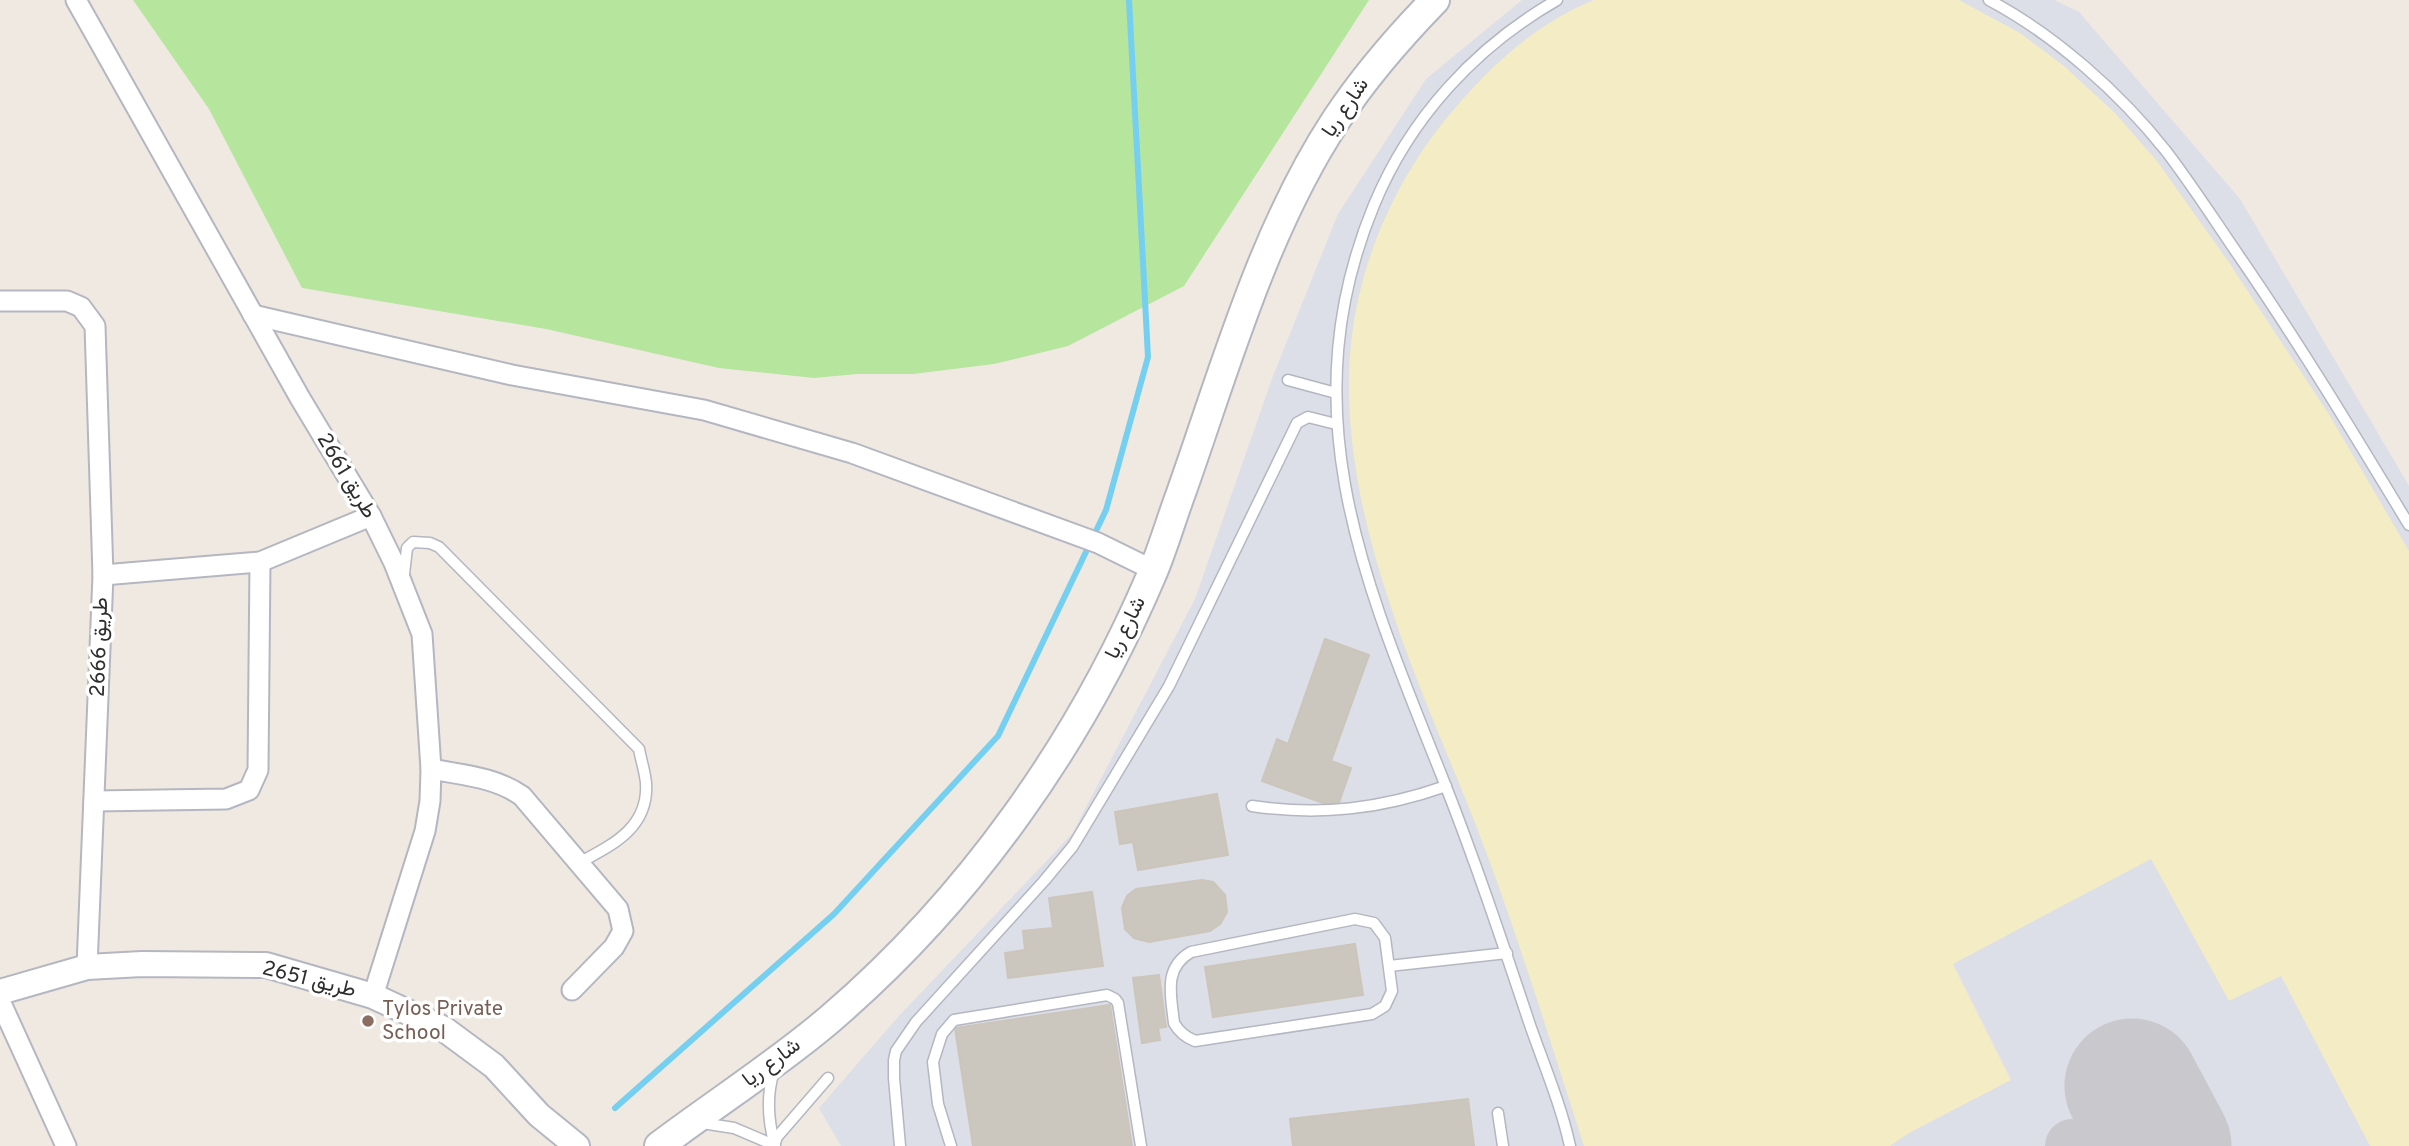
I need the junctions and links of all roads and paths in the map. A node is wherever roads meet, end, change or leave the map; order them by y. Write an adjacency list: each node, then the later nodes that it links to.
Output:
1 (76, 0): 6 (street, طريق 2661)
2 (1435, 0): 13 (main road, شارع ريا)
3 (1557, 0): 8 (lane)
4 (1989, 0): 11 (lane)
5 (0, 300): 14 (street, طريق 2666)
6 (253, 315): 10 (street, طريق 2661); 13 (street)
7 (1288, 380): 8 (lane)
8 (1336, 393): 9 (lane)
9 (1336, 424): 17 (lane); 38 (lane)
10 (370, 516): 12 (street); 15 (street, طريق 2661)
11 (2409, 525)
12 (260, 562): 14 (street); 18 (street)
13 (1153, 570): 28 (main road, شارع ريا)
14 (103, 575): 18 (street, طريق 2666)
15 (404, 585): 16 (street, طريق 2661); 20 (lane)
16 (430, 769): 20 (street); 26 (street, طريق 2661)
17 (1446, 786): 19 (lane); 21 (lane)
18 (94, 801): 23 (street, طريق 2666)
19 (1252, 806)
20 (579, 863): 24 (street)
21 (1507, 953): 22 (lane); 42 (lane)
22 (1389, 966): 22 (lane)
23 (87, 967): 25 (street, طريق 2651); 26 (street, طريق 2651)
24 (572, 990)
25 (0, 992)
26 (373, 996): 31 (street, طريق 2651)
27 (0, 1001): 33 (street)
28 (777, 1061): 32 (main road, شارع ريا); 37 (lane)
29 (828, 1078): 37 (lane)
30 (1498, 1112): 41 (lane)
31 (539, 1115): 34 (street, طريق 2651); 35 (street, طريق 2651)
32 (691, 1122): 36 (main road, شارع ريا); 37 (lane)
33 (66, 1146)
34 (551, 1146)
35 (577, 1146)
36 (659, 1146)
37 (774, 1146)
38 (900, 1146)
39 (951, 1146): 40 (lane)
40 (1141, 1146)
41 (1503, 1146)
42 (1570, 1146)

